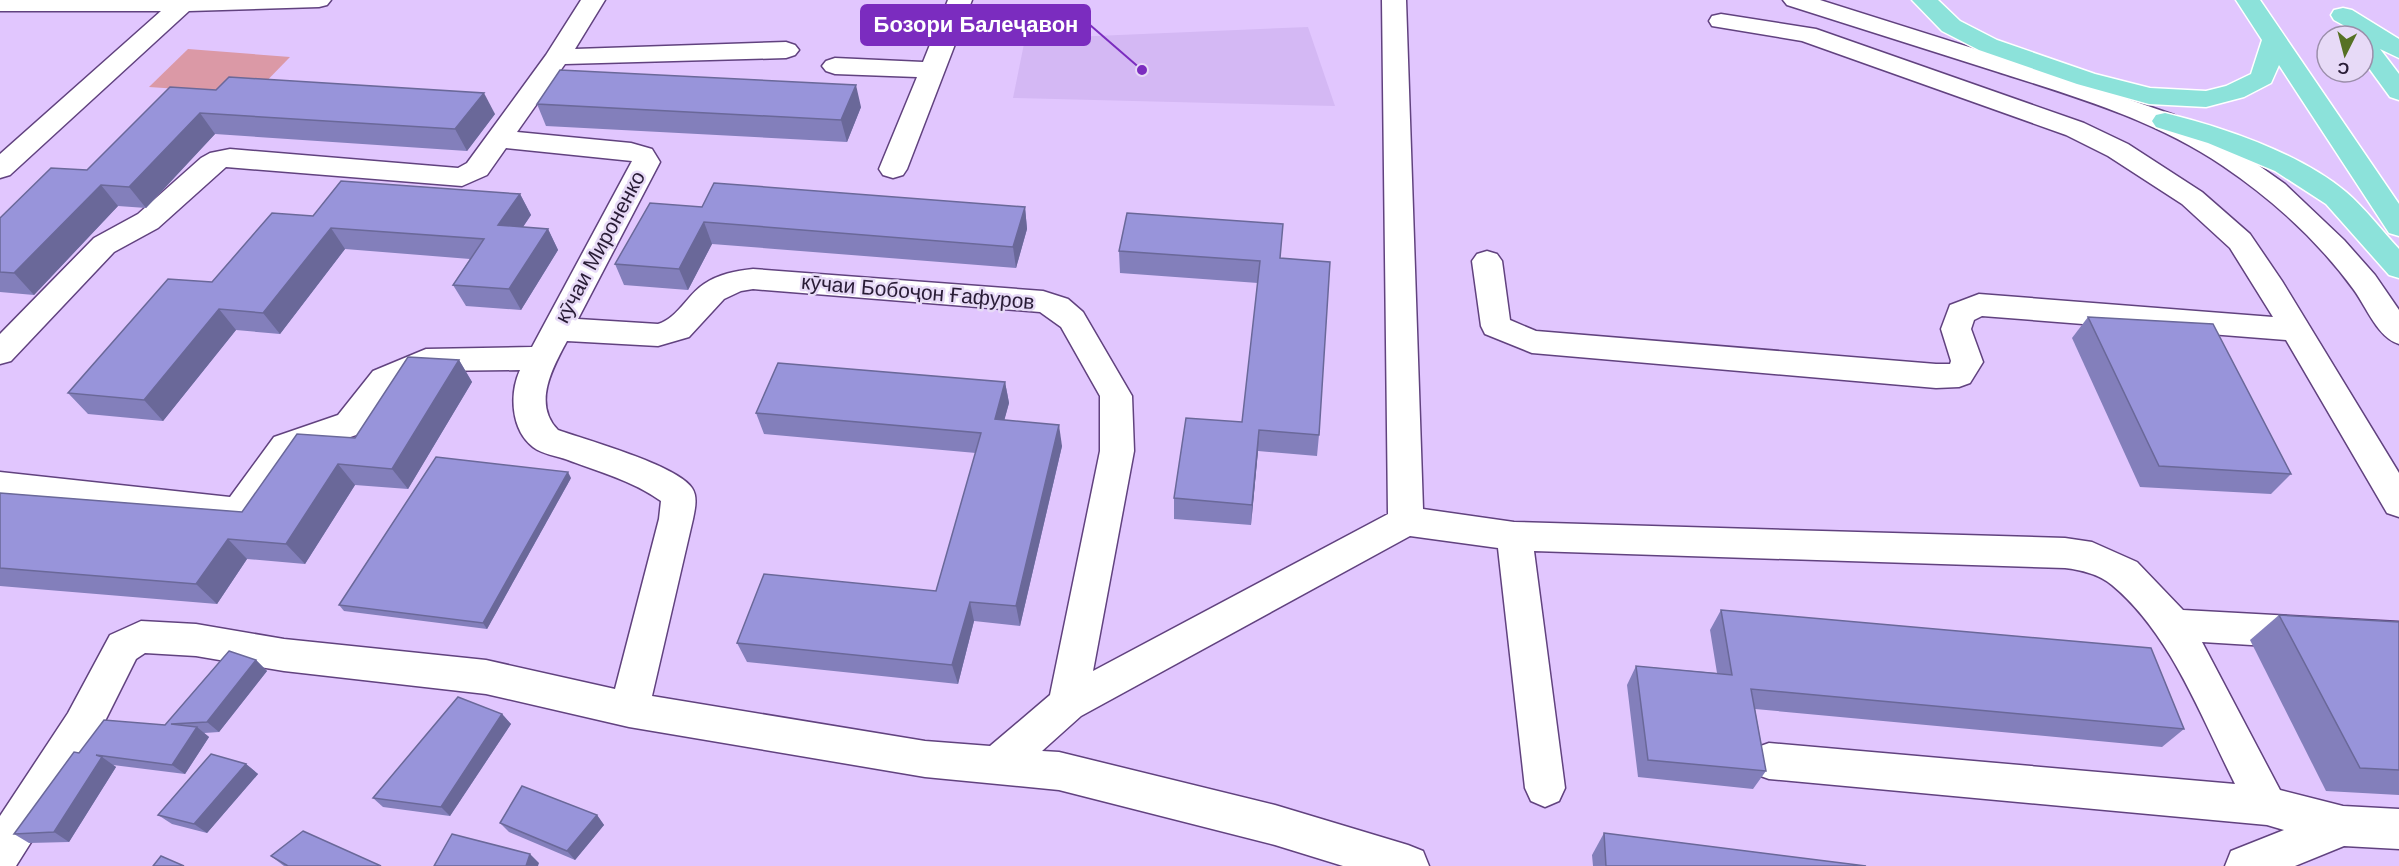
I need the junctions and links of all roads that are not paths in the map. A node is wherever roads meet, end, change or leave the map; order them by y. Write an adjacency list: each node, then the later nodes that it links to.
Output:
1 (319, 0): 9 (street)
2 (593, 0): 16 (street)
3 (960, 0): 19 (street)
4 (1394, 0): 35 (street)
5 (1795, 0): 21 (street)
6 (1924, 0): 13 (main road)
7 (2248, 0): 13 (main road)
8 (0, 4): 9 (street)
9 (183, 4): 23 (street)
10 (2336, 7): 12 (main road); 15 (main road)
11 (1721, 21): 29 (street)
12 (2349, 24)
13 (2275, 38): 25 (main road)
14 (786, 50): 16 (street)
15 (2399, 50)
16 (557, 57): 22 (street)
17 (2375, 59): 20 (main road)
18 (835, 66): 19 (street)
19 (932, 70): 24 (street)
20 (2399, 92)
21 (2165, 121): 27 (main road); 30 (street)
22 (498, 140): 28 (street, кӯчаи Мироненко); 31 (street)
23 (0, 169)
24 (893, 169)
25 (2399, 226)
26 (1487, 261): 29 (street)
27 (2399, 268)
28 (558, 328): 32 (street, кӯчаи Мироненко); 39 (street, кӯчаи Бобоҷон Ғафуров)
29 (2296, 330): 34 (street)
30 (2399, 333)
31 (6, 341)
32 (538, 366): 33 (street); 40 (street)
33 (0, 486)
34 (2399, 503)
35 (1406, 521): 36 (street); 39 (street)
36 (1514, 536): 37 (street); 43 (street)
37 (2174, 626): 38 (street); 44 (street)
38 (2399, 639)
39 (1067, 704): 42 (street)
40 (629, 710): 42 (street); 47 (street)
41 (1769, 762): 44 (street)
42 (996, 766): 48 (street)
43 (1545, 788)
44 (2267, 806): 45 (street)
45 (2343, 826): 46 (street); 49 (street)
46 (2399, 829)
47 (0, 853)
48 (1408, 866)
49 (2247, 866)

